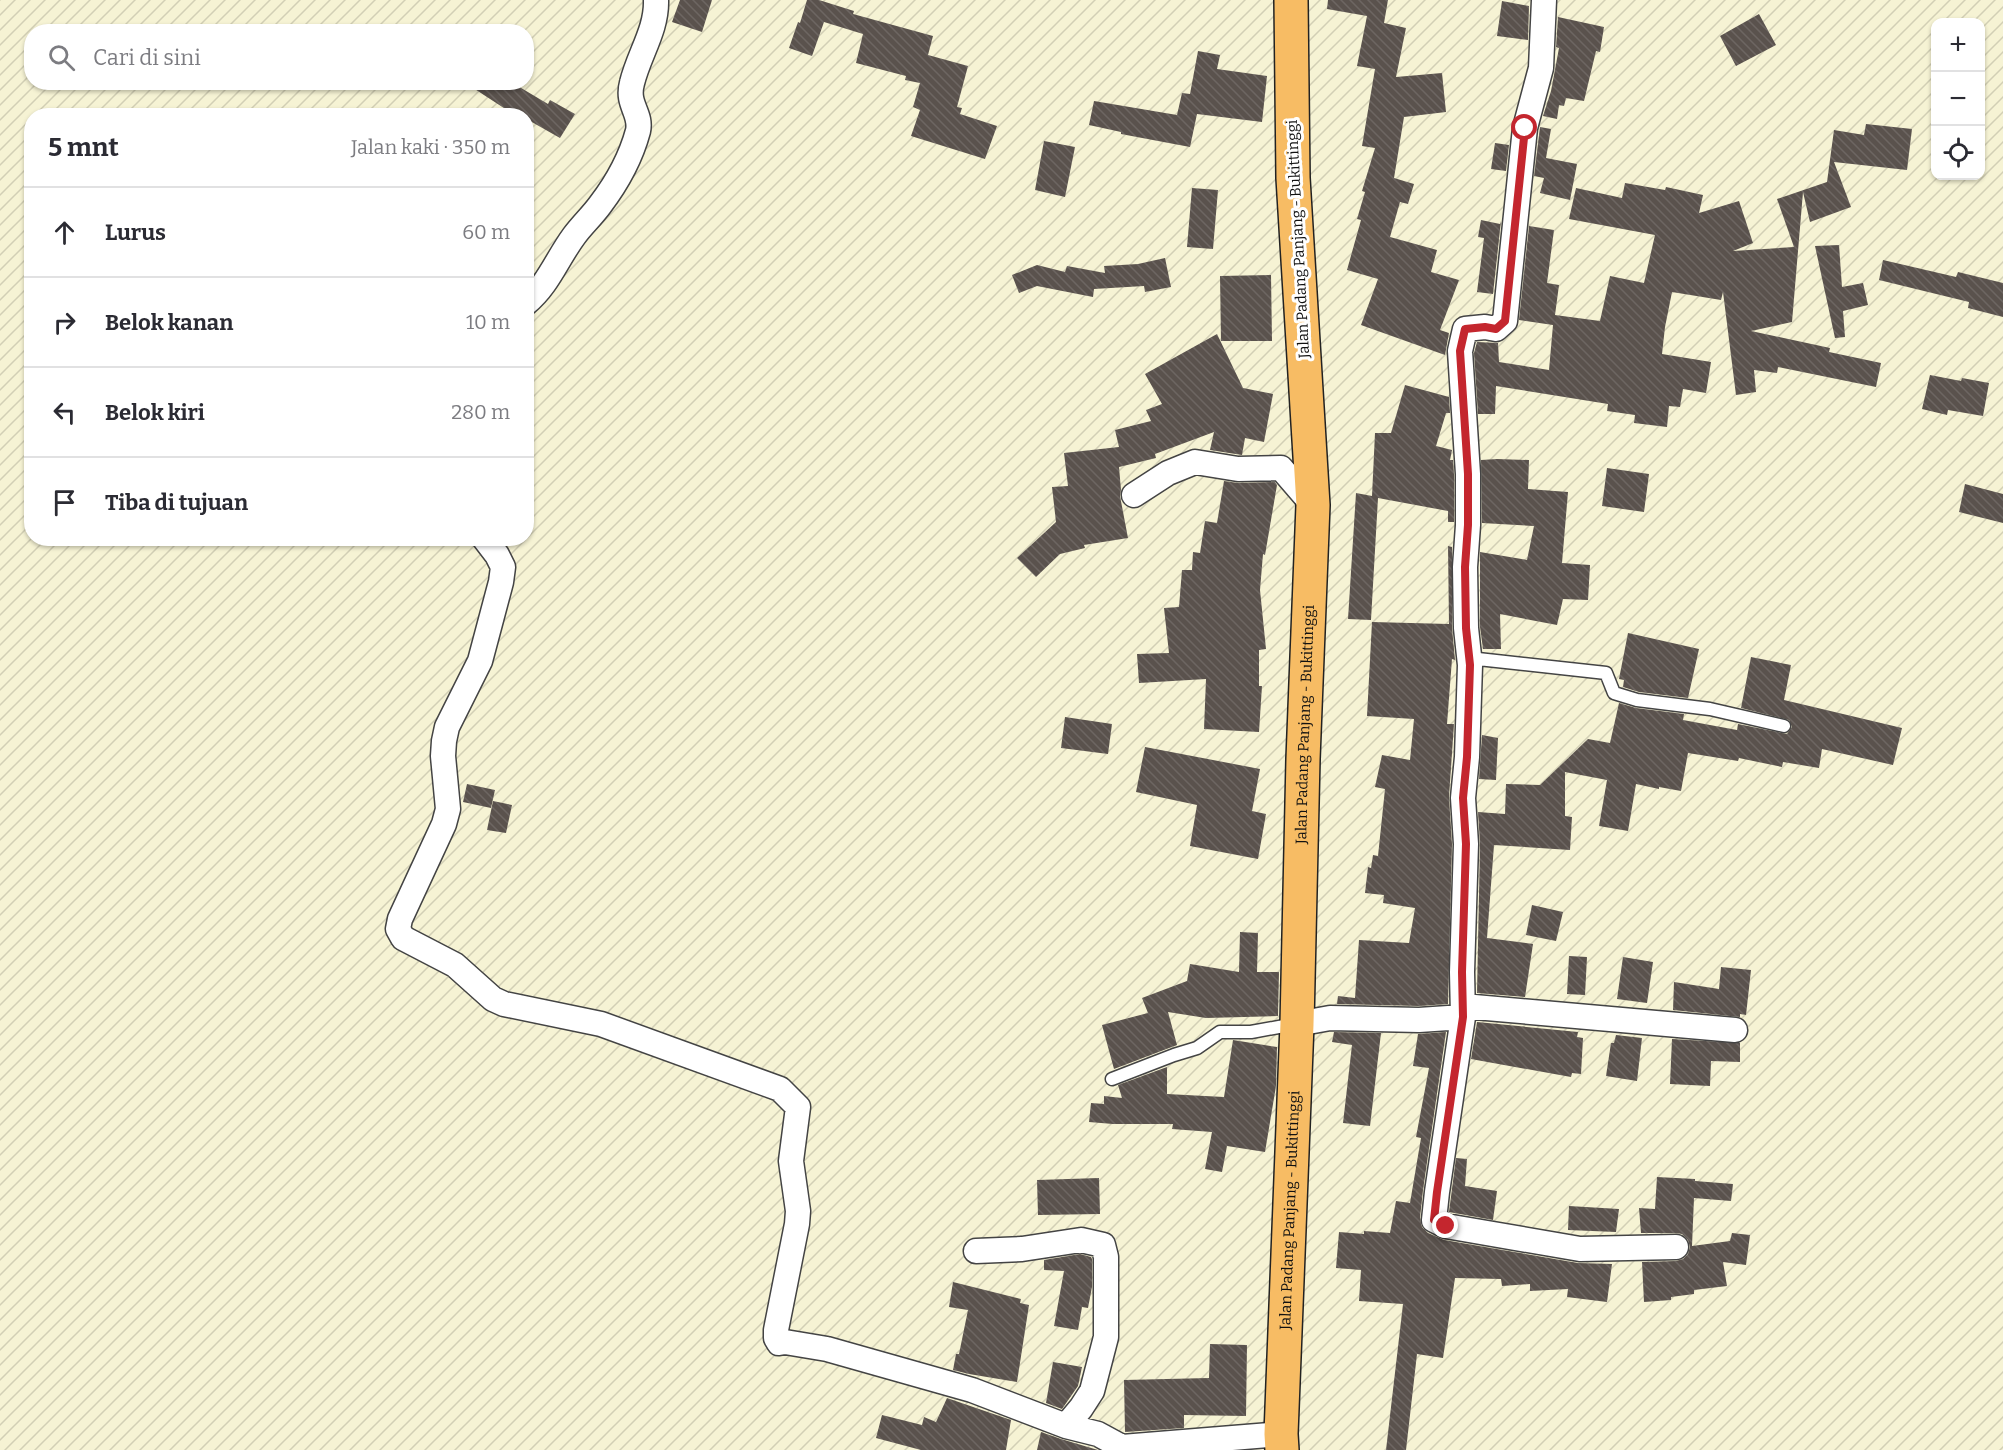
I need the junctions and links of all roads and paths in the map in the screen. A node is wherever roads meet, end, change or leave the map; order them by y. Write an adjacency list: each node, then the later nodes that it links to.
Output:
1 (656, 0): 4 (street)
2 (1291, 0): 6 (highway, Jalan Padang Panjang - Bukittinggi)
3 (1544, 0): 8 (street)
4 (534, 296)
5 (1134, 495): 6 (street)
6 (1313, 505): 11 (highway, Jalan Padang Panjang - Bukittinggi)
7 (490, 546): 16 (street)
8 (1468, 685): 9 (lane); 10 (street)
9 (1784, 726)
10 (1463, 1012): 11 (street); 12 (street); 14 (street)
11 (1297, 1024): 13 (lane); 17 (highway, Jalan Padang Panjang - Bukittinggi)
12 (1735, 1030)
13 (1112, 1079)
14 (1676, 1247)
15 (976, 1251): 16 (street)
16 (1066, 1425): 17 (street)
17 (1282, 1442)

